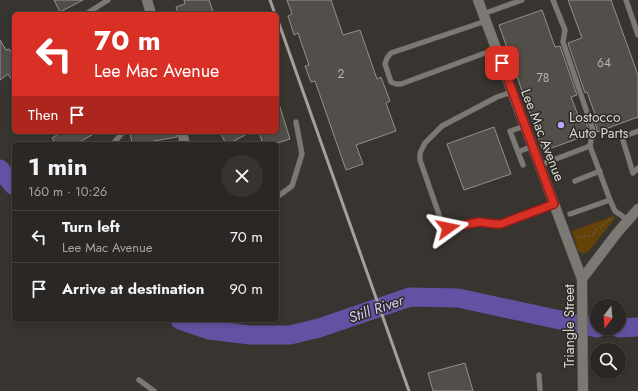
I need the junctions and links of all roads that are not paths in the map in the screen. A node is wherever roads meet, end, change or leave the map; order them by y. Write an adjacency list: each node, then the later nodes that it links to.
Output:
1 (108, 0): 7 (lane)
2 (147, 0): 8 (street)
3 (478, 0): 9 (street, Lee Mac Avenue)
4 (522, 0): 9 (lane)
5 (553, 0): 19 (lane)
6 (626, 0): 10 (lane)
7 (89, 12)
8 (150, 12)
9 (484, 18): 11 (street, Lee Mac Avenue); 11 (lane)
10 (638, 35)
11 (496, 49): 12 (street, Lee Mac Avenue)
12 (512, 92): 14 (street, Lee Mac Avenue); 28 (lane)
13 (296, 122): 26 (lane)
14 (525, 126): 18 (street, Lee Mac Avenue); 20 (lane)
15 (638, 131): 23 (lane)
16 (121, 134): 17 (lane)
17 (115, 142)
18 (533, 146): 20 (lane); 22 (street, Lee Mac Avenue)
19 (590, 146): 22 (lane); 24 (lane)
20 (518, 152): 21 (lane)
21 (523, 165)
22 (540, 165): 28 (street, Lee Mac Avenue)
23 (638, 168)
24 (600, 172): 25 (lane); 27 (lane)
25 (575, 181)
26 (279, 196)
27 (610, 200): 30 (lane); 31 (lane)
28 (554, 204): 32 (street, Lee Mac Avenue)
29 (638, 209): 31 (street, Triangle Street)
30 (570, 214)
31 (628, 220): 32 (street, Triangle Street)
32 (582, 280): 37 (street, Triangle Street)
33 (539, 375): 36 (lane)
34 (139, 380): 35 (lane)
35 (154, 391)
36 (540, 391)
37 (583, 391)

